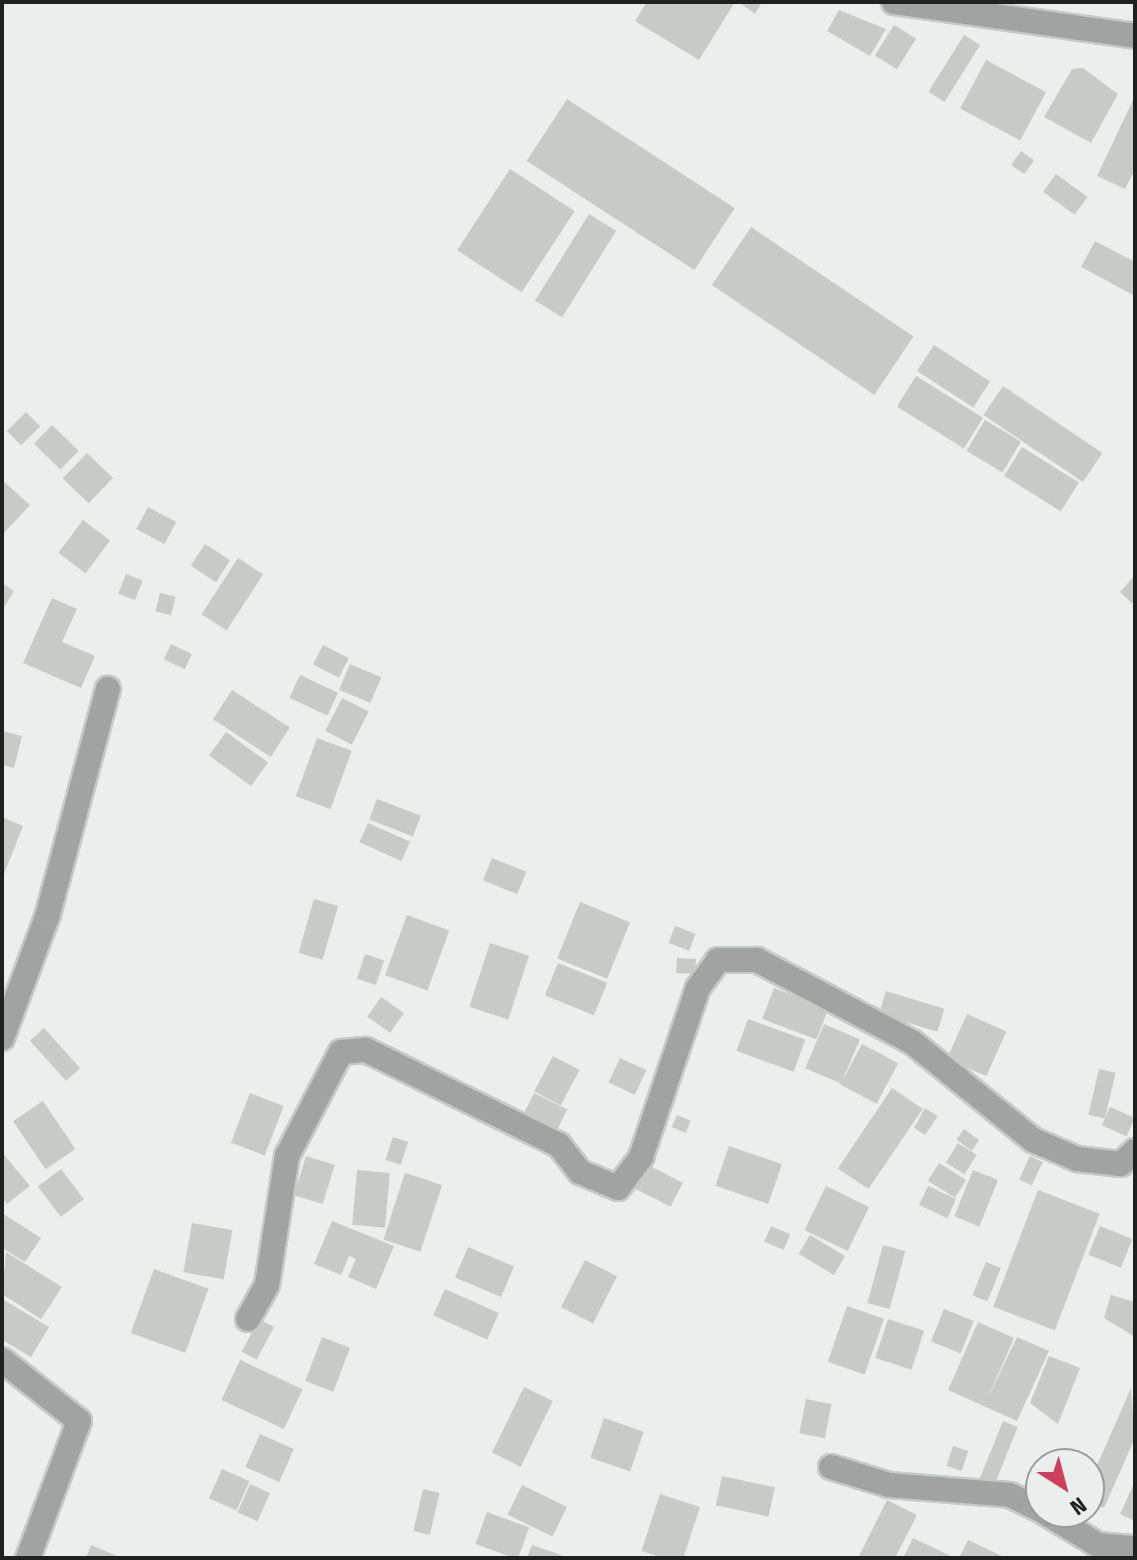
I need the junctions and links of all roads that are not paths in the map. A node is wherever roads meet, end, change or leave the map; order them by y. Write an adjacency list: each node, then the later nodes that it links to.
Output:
1 (894, 2): 2 (street)
2 (1135, 36)
3 (108, 689): 4 (street)
4 (2, 1038)
5 (1130, 1163): 6 (street)
6 (248, 1319)
7 (2, 1360): 12 (street)
8 (831, 1467): 9 (street)
9 (1025, 1502)
10 (1070, 1528): 11 (street)
11 (1135, 1548)
12 (28, 1558)

